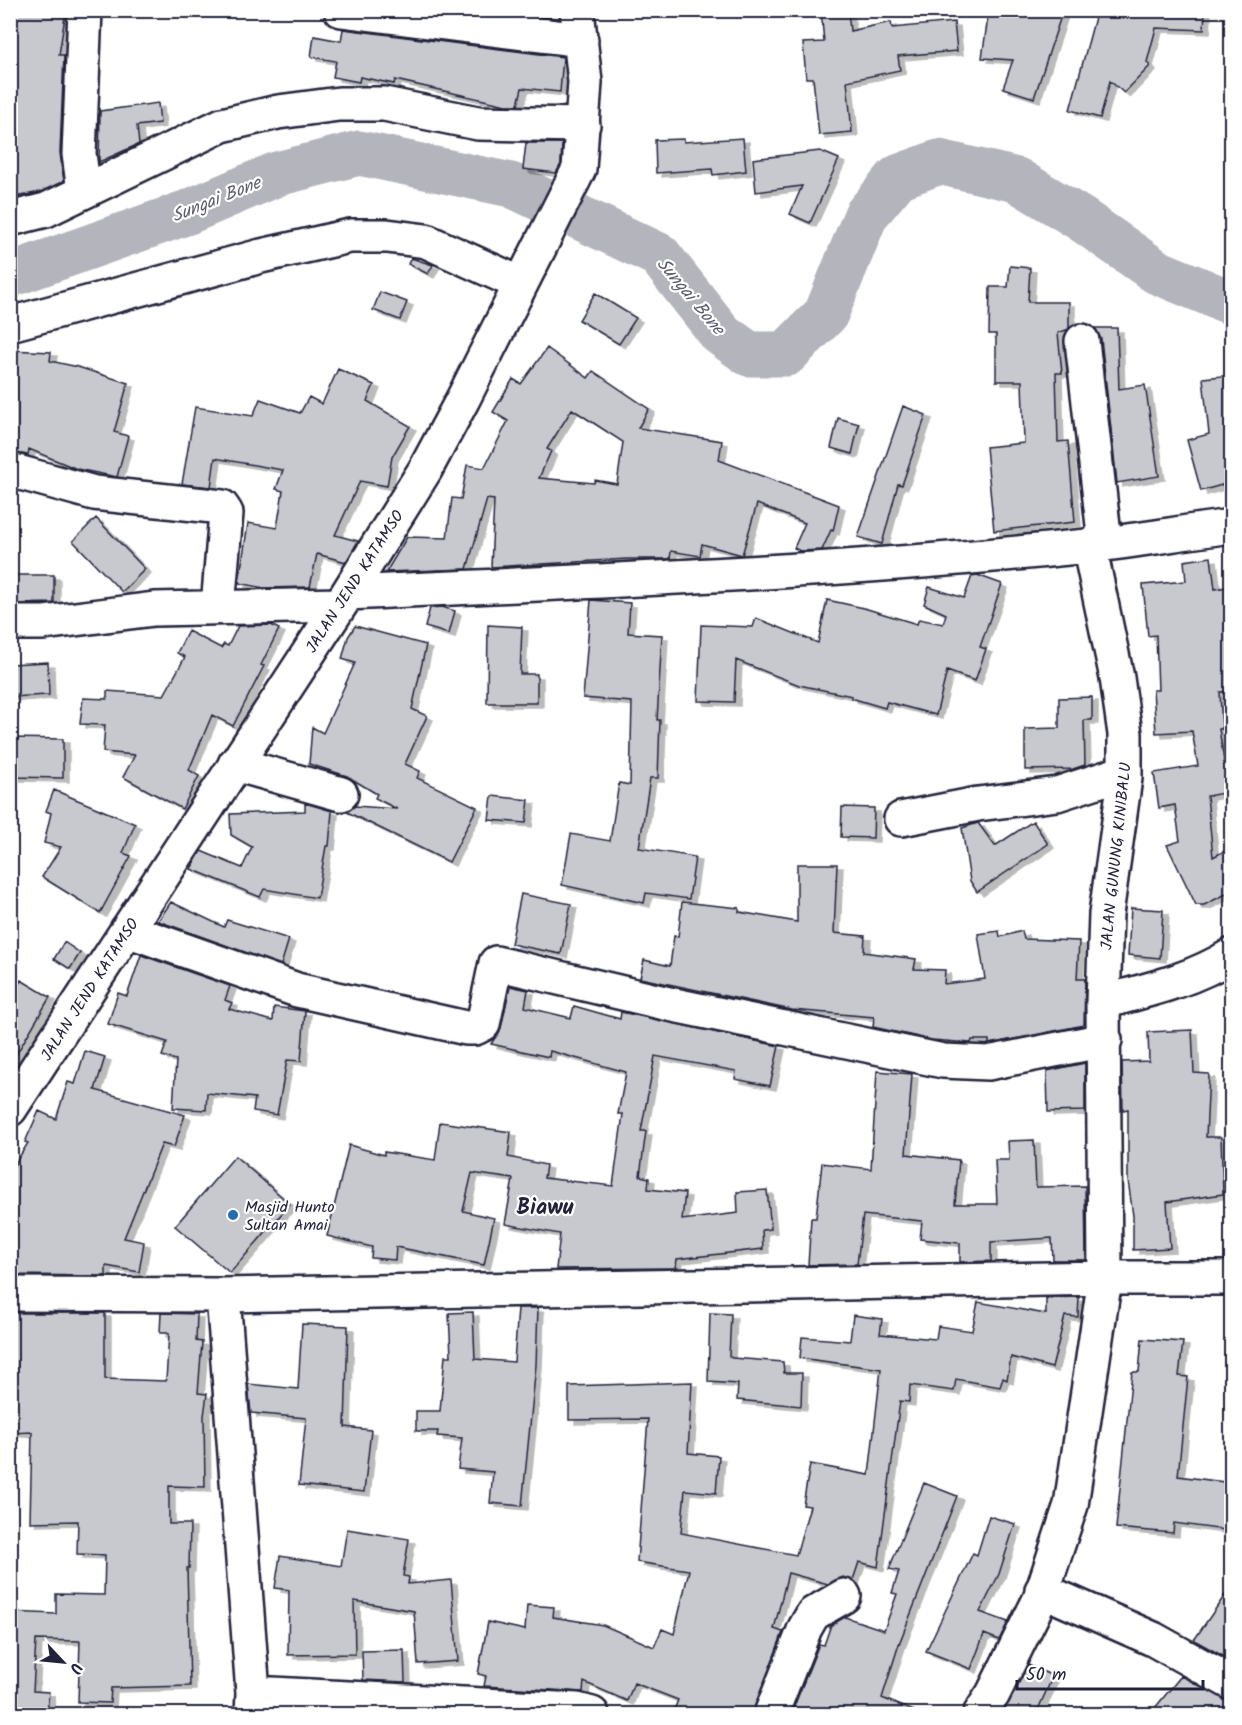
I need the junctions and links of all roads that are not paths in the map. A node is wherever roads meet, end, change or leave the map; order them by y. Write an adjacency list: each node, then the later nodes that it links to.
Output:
1 (85, 10): 5 (street)
2 (341, 10): 3 (street)
3 (579, 25): 4 (street, JALAN JEND KATAMSO)
4 (583, 125): 5 (street); 7 (street, JALAN JEND KATAMSO)
5 (84, 191): 6 (street)
6 (10, 219)
7 (523, 279): 8 (street); 13 (street, JALAN JEND KATAMSO)
8 (10, 324)
9 (1082, 341): 12 (street, JALAN GUNUNG KINIBALU)
10 (10, 470): 14 (street)
11 (1232, 526): 12 (street)
12 (1097, 544): 13 (street); 17 (street, JALAN GUNUNG KINIBALU)
13 (344, 599): 14 (street); 16 (street, JALAN JEND KATAMSO)
14 (218, 607): 15 (street)
15 (10, 623)
16 (235, 764): 18 (street); 20 (street, JALAN JEND KATAMSO)
17 (1125, 772): 19 (street); 22 (street, JALAN GUNUNG KINIBALU)
18 (341, 795)
19 (902, 819)
20 (127, 930): 23 (street); 24 (street, JALAN JEND KATAMSO)
21 (1232, 955): 22 (street)
22 (1103, 1002): 23 (street, JALAN GUNUNG KINIBALU)
23 (1105, 1040): 25 (street, JALAN GUNUNG KINIBALU)
24 (10, 1109)
25 (1105, 1278): 26 (street); 28 (street); 29 (street, JALAN GUNUNG KINIBALU)
26 (1232, 1278)
27 (10, 1294): 28 (street)
28 (224, 1294): 32 (street)
29 (1042, 1590): 31 (street); 35 (street, JALAN GUNUNG KINIBALU)
30 (844, 1596): 34 (street)
31 (1232, 1683)
32 (252, 1703): 33 (street)
33 (592, 1714)
34 (771, 1714)
35 (980, 1714)

